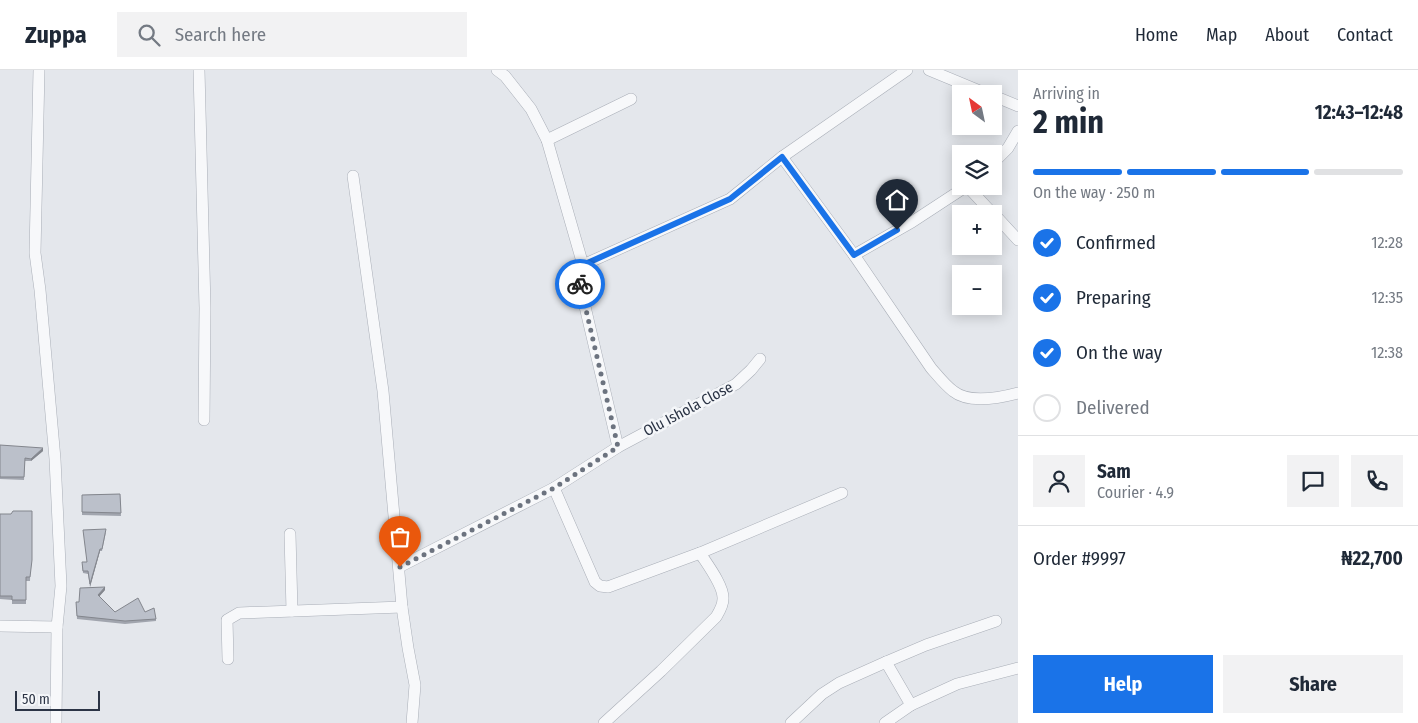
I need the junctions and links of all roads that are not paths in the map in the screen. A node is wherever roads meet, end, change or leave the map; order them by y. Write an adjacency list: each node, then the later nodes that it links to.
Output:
1 (39, 70): 33 (street)
2 (199, 70): 22 (street)
3 (497, 70): 11 (street)
4 (907, 70): 13 (street)
5 (929, 70): 6 (street)
6 (965, 85)
7 (631, 99): 11 (street)
8 (1002, 99): 9 (street)
9 (1018, 106)
10 (1018, 131): 12 (street)
11 (547, 140): 19 (street)
12 (1002, 154)
13 (782, 157): 18 (street); 19 (street)
14 (353, 176): 28 (street)
15 (985, 205): 18 (street)
16 (1002, 223): 17 (street)
17 (1018, 240)
18 (854, 255): 21 (street)
19 (583, 265): 23 (street)
20 (760, 360): 23 (street, Olu Ishola Close)
21 (1018, 393)
22 (204, 420)
23 (618, 447): 24 (street, Olu Ishola Close)
24 (554, 488): 27 (street); 28 (street, Olu Ishola Close)
25 (842, 493): 27 (street)
26 (290, 534): 30 (street)
27 (700, 553): 40 (street)
28 (400, 567): 29 (street)
29 (402, 607): 30 (street); 39 (street)
30 (292, 611): 34 (street)
31 (996, 621): 35 (street)
32 (0, 626): 33 (street)
33 (57, 627): 38 (street)
34 (228, 659)
35 (886, 662): 37 (street); 41 (street)
36 (1018, 668): 37 (street)
37 (911, 705): 42 (street)
38 (56, 723)
39 (412, 723)
40 (604, 723)
41 (791, 723)
42 (884, 723)

